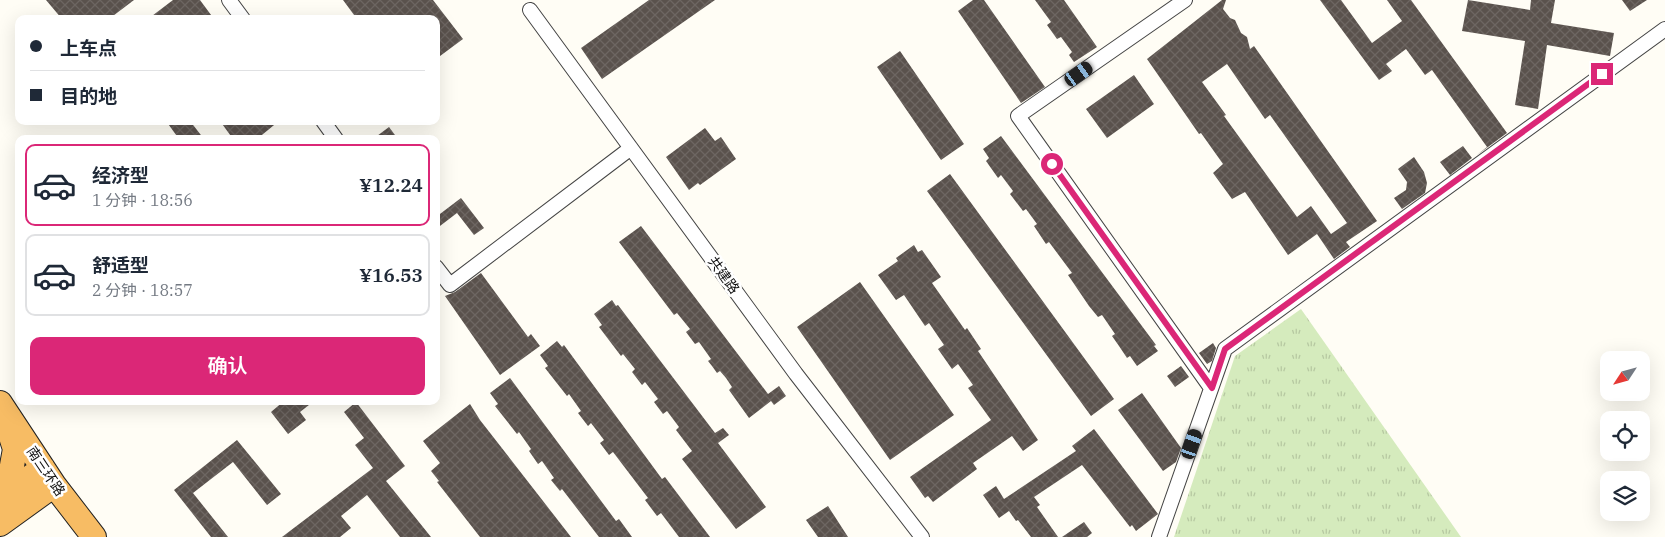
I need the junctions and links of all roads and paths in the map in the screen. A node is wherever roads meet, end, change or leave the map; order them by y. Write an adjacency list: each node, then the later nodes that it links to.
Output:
1 (229, 0): 4 (street)
2 (1185, 0): 8 (street)
3 (530, 10): 6 (street, 共建路)
4 (240, 15)
5 (1665, 29): 8 (street)
6 (631, 148): 7 (street); 15 (street, 共建路)
7 (440, 272)
8 (1212, 388): 16 (street)
9 (0, 404): 10 (highway, 南三环路); 11 (highway)
10 (49, 476): 12 (highway); 13 (highway); 14 (highway, 南三环路)
11 (0, 482)
12 (0, 499)
13 (0, 524)
14 (94, 537)
15 (922, 537)
16 (1159, 537)

